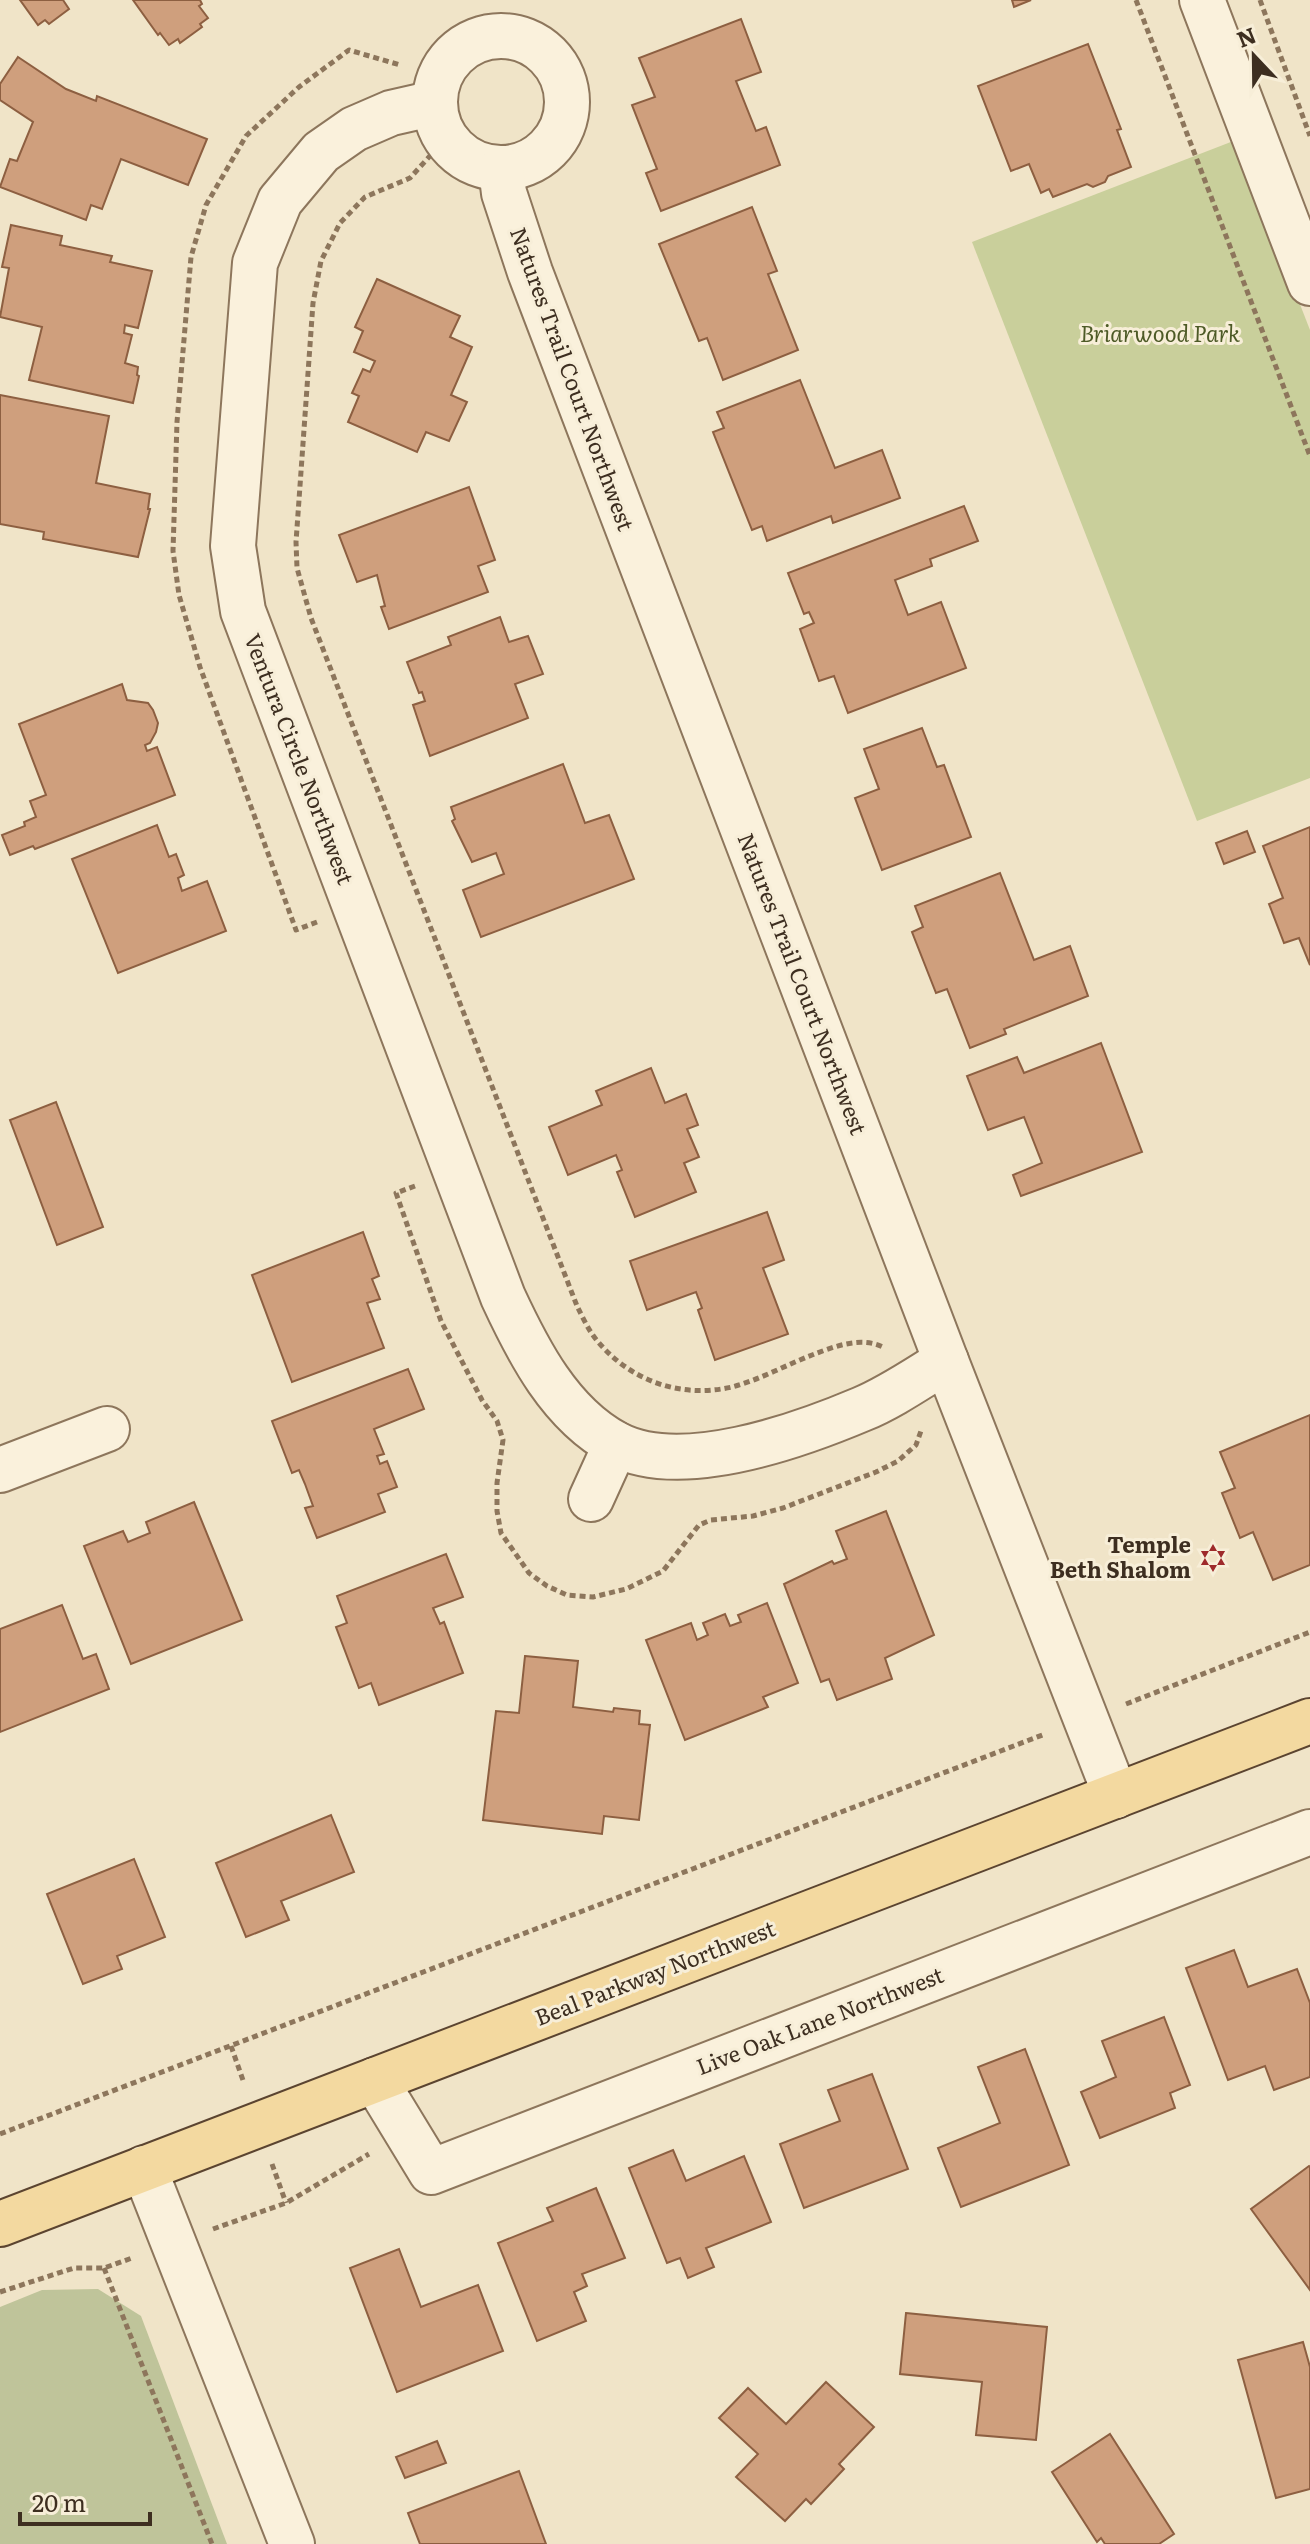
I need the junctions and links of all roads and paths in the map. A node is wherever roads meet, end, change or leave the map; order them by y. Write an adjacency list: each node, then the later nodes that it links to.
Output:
1 (1136, 0): 8 (path)
2 (1202, 0): 7 (street)
3 (1260, 0): 5 (path)
4 (440, 120): 6 (street); 6 (street); 9 (street, Ventura Circle Northwest); 10 (path)
5 (1310, 136)
6 (501, 169): 10 (street, Natures Trail Court Northwest)
7 (1310, 283)
8 (1310, 456)
9 (455, 1170): 10 (path); 12 (street, Ventura Circle Northwest)
10 (929, 1372): 12 (street, Ventura Circle Northwest); 16 (street, Natures Trail Court Northwest)
11 (107, 1429): 13 (street)
12 (616, 1444): 14 (street)
13 (0, 1470)
14 (591, 1499)
15 (1310, 1632): 16 (path)
16 (1086, 1719): 18 (street, Natures Trail Court Northwest); 21 (path)
17 (1310, 1721): 18 (main road, Beal Parkway Northwest)
18 (1116, 1796): 20 (main road, Beal Parkway Northwest)
19 (1310, 1832): 20 (street, Live Oak Lane Northwest)
20 (375, 2080): 22 (main road, Beal Parkway Northwest)
21 (0, 2134)
22 (144, 2168): 23 (main road, Beal Parkway Northwest); 26 (street)
23 (0, 2224)
24 (0, 2292): 25 (path)
25 (212, 2544)
26 (292, 2544)

